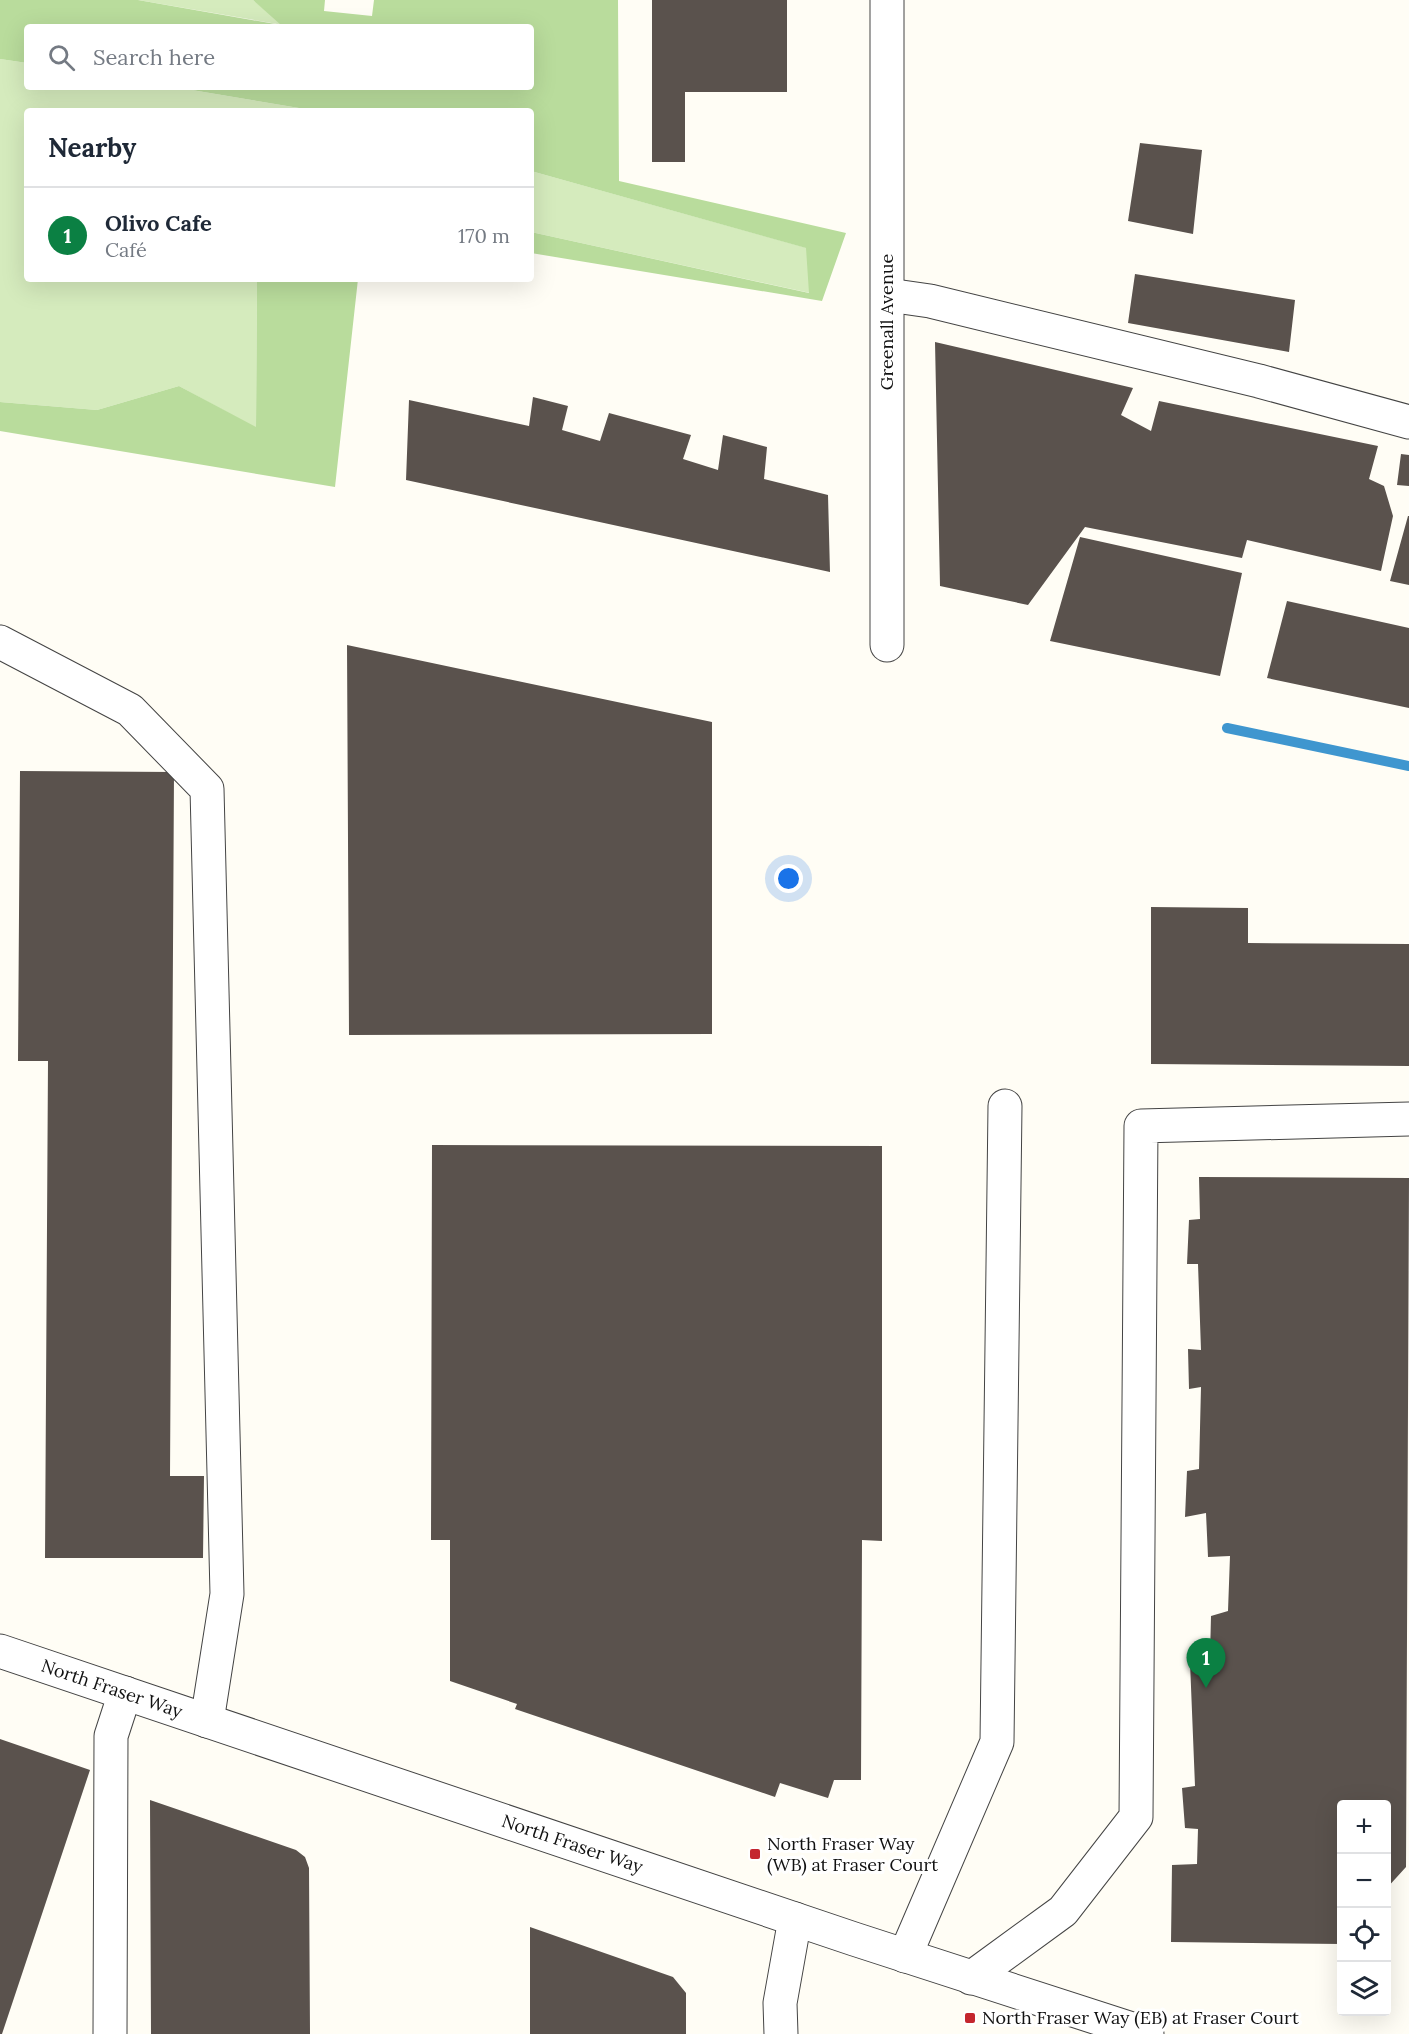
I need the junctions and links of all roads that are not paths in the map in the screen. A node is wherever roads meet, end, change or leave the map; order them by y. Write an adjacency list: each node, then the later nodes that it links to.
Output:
1 (887, 0): 2 (street, Greenall Avenue)
2 (888, 295): 3 (street); 5 (street, Greenall Avenue)
3 (1409, 422)
4 (0, 642): 10 (street)
5 (887, 645)
6 (1005, 1106): 12 (street)
7 (1409, 1119): 13 (street)
8 (0, 1651): 9 (street, North Fraser Way)
9 (125, 1692): 10 (street, North Fraser Way); 14 (street)
10 (207, 1721): 11 (street, North Fraser Way)
11 (795, 1919): 12 (street, North Fraser Way); 15 (street)
12 (904, 1956): 13 (street, North Fraser Way)
13 (971, 1978): 16 (street, North Fraser Way)
14 (110, 2034)
15 (781, 2034)
16 (1147, 2034)

